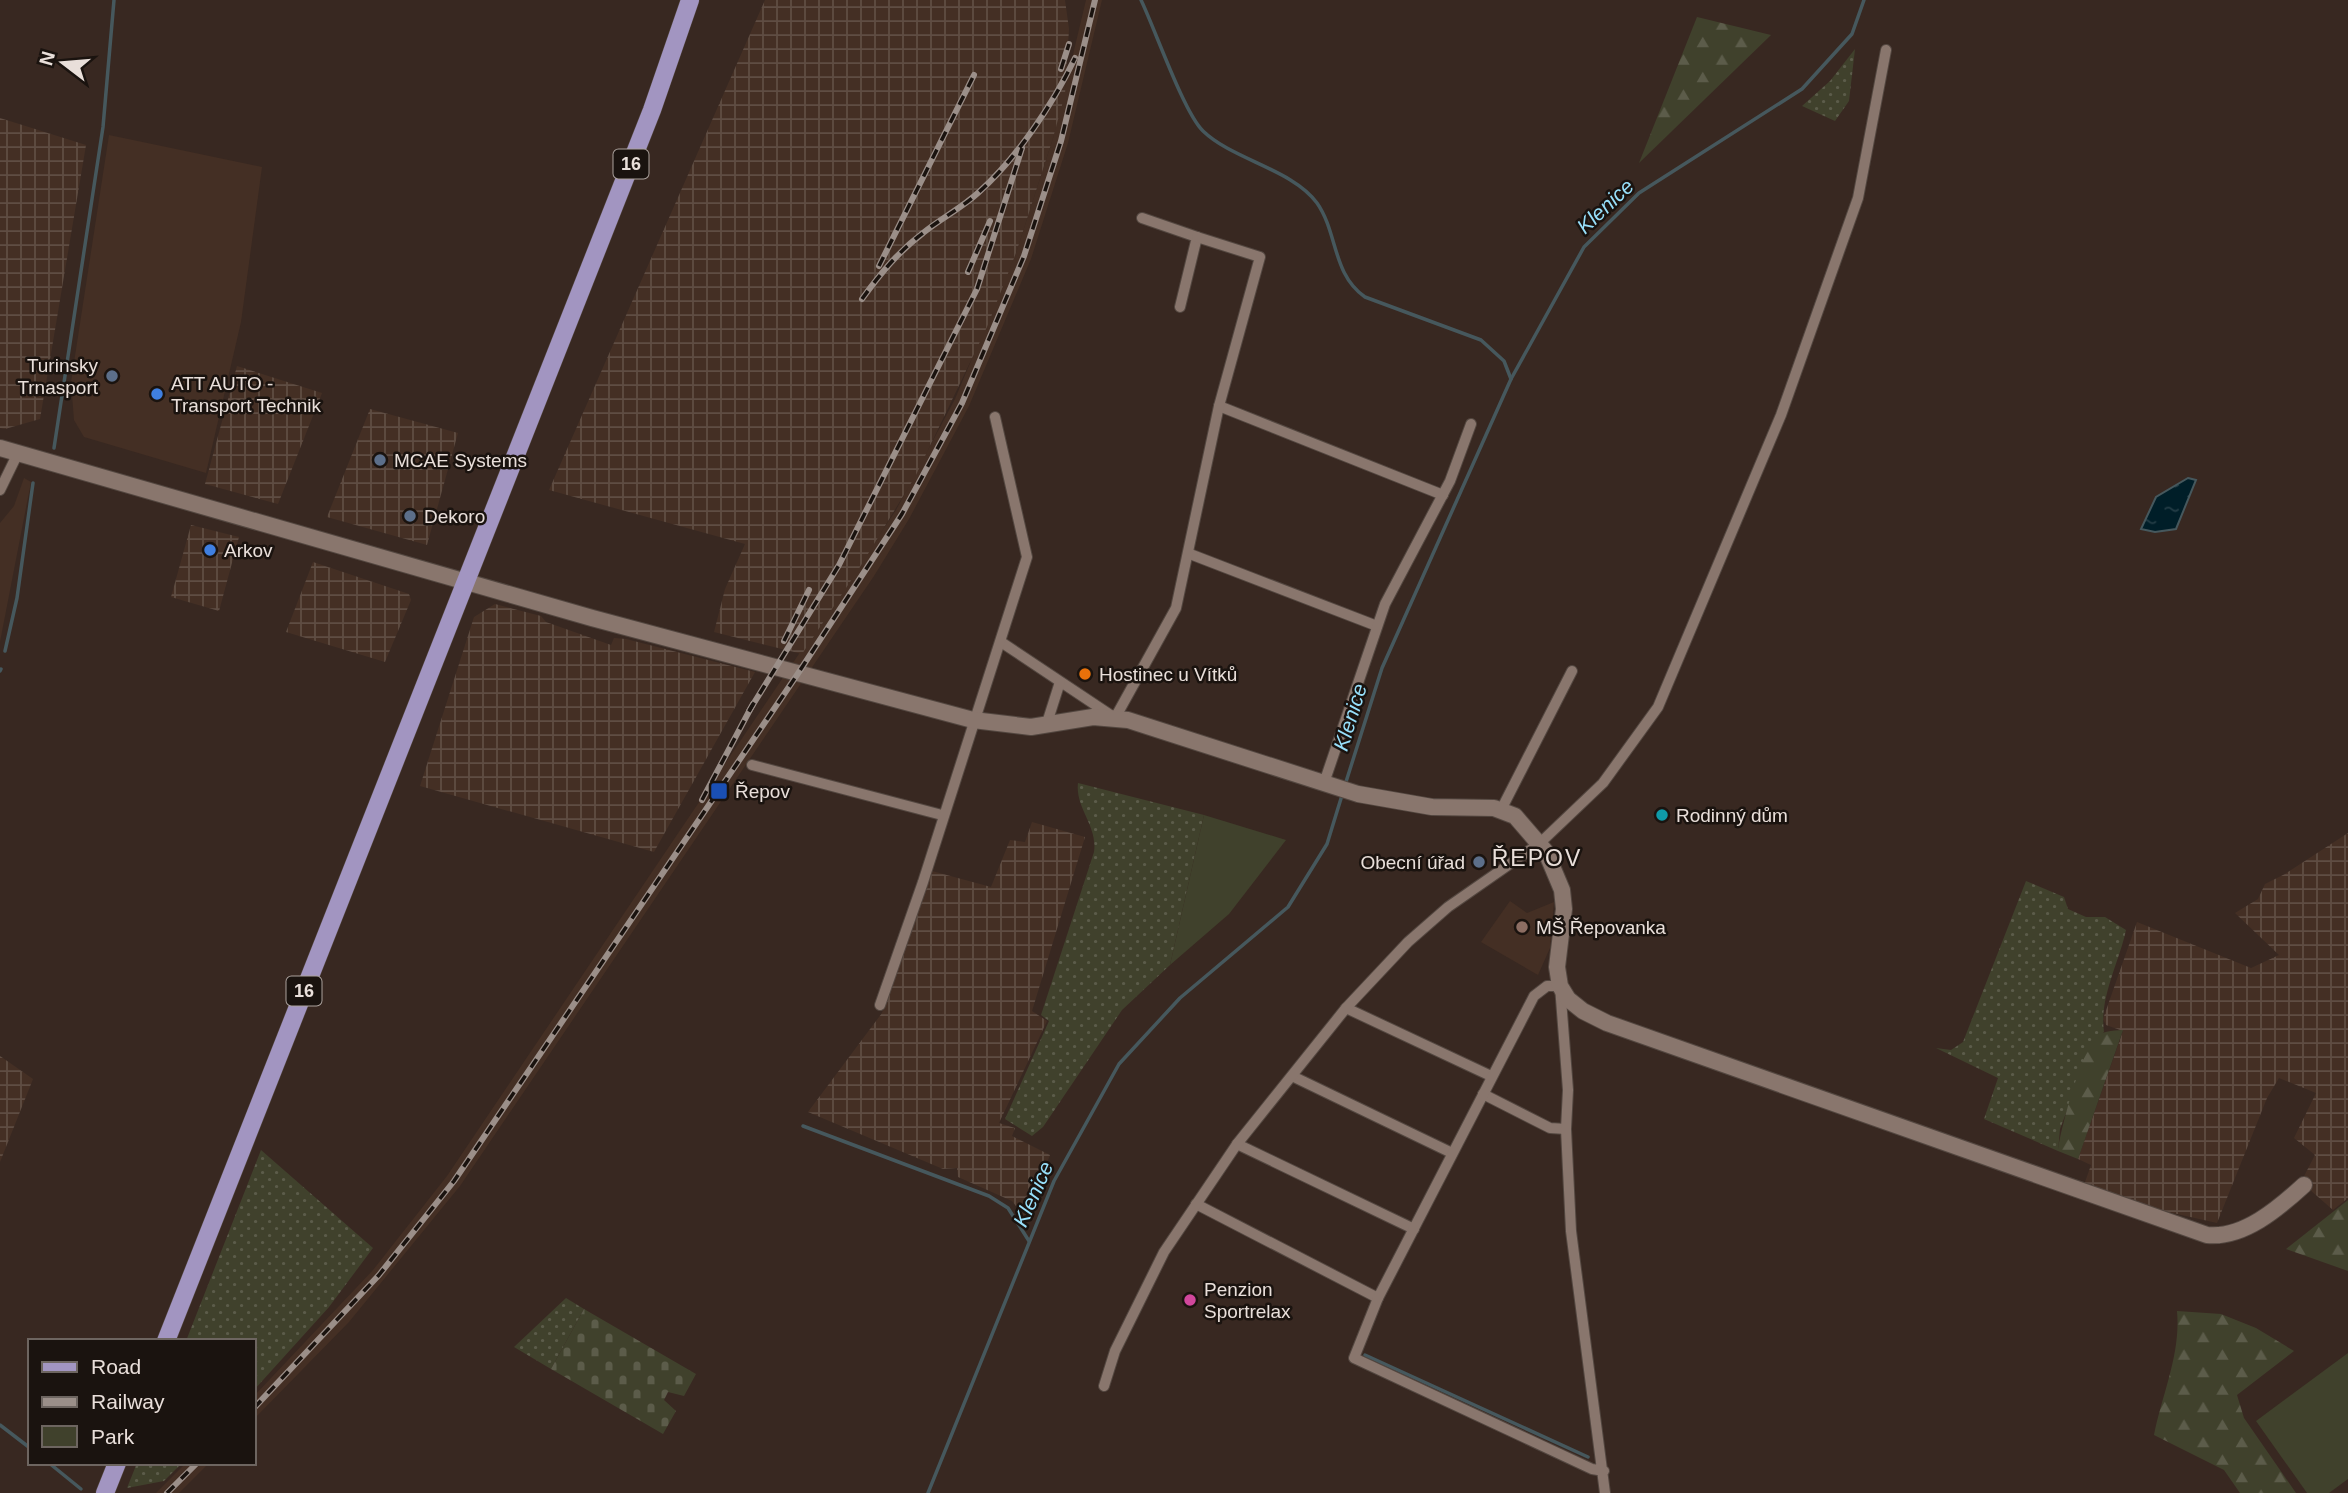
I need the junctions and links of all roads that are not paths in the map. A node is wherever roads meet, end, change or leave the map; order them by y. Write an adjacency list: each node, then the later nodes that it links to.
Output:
1 (690, 0): 14 (main road, 16)
2 (1886, 50): 26 (street)
3 (1142, 218): 4 (street)
4 (1197, 237): 5 (street); 6 (street)
5 (1180, 307)
6 (1219, 406): 12 (street); 13 (street)
7 (995, 417): 16 (street)
8 (1471, 424): 12 (street)
9 (0, 448): 10 (street)
10 (18, 453): 11 (street); 14 (street)
11 (0, 491)
12 (1443, 495): 15 (street)
13 (1189, 554): 15 (street); 19 (street)
14 (465, 580): 20 (street); 40 (main road, 16)
15 (1377, 626): 23 (street)
16 (1001, 642): 18 (street); 20 (street)
17 (1572, 671): 24 (street)
18 (1060, 682): 19 (street); 21 (street)
19 (1115, 718): 21 (street); 23 (street)
20 (973, 720): 21 (street); 25 (street)
21 (1046, 726)
22 (752, 765): 25 (street)
23 (1327, 784): 24 (street)
24 (1501, 810): 26 (street)
25 (942, 815): 28 (street)
26 (1540, 843): 27 (street); 29 (street)
27 (1560, 986): 31 (street); 33 (street); 36 (street)
28 (880, 1005)
29 (1346, 1007): 30 (street); 31 (street)
30 (1292, 1076): 34 (street); 35 (street)
31 (1491, 1076): 32 (street)
32 (1483, 1094): 33 (street); 35 (street)
33 (1566, 1129): 43 (street)
34 (1237, 1144): 37 (street); 38 (street)
35 (1452, 1153): 38 (street)
36 (2304, 1185)
37 (1196, 1204): 39 (street); 41 (street)
38 (1414, 1229): 39 (street)
39 (1378, 1298): 43 (street)
40 (167, 1339)
41 (1104, 1385)
42 (116, 1465): 44 (main road)
43 (1604, 1471): 45 (street)
44 (105, 1493)
45 (1605, 1493)

